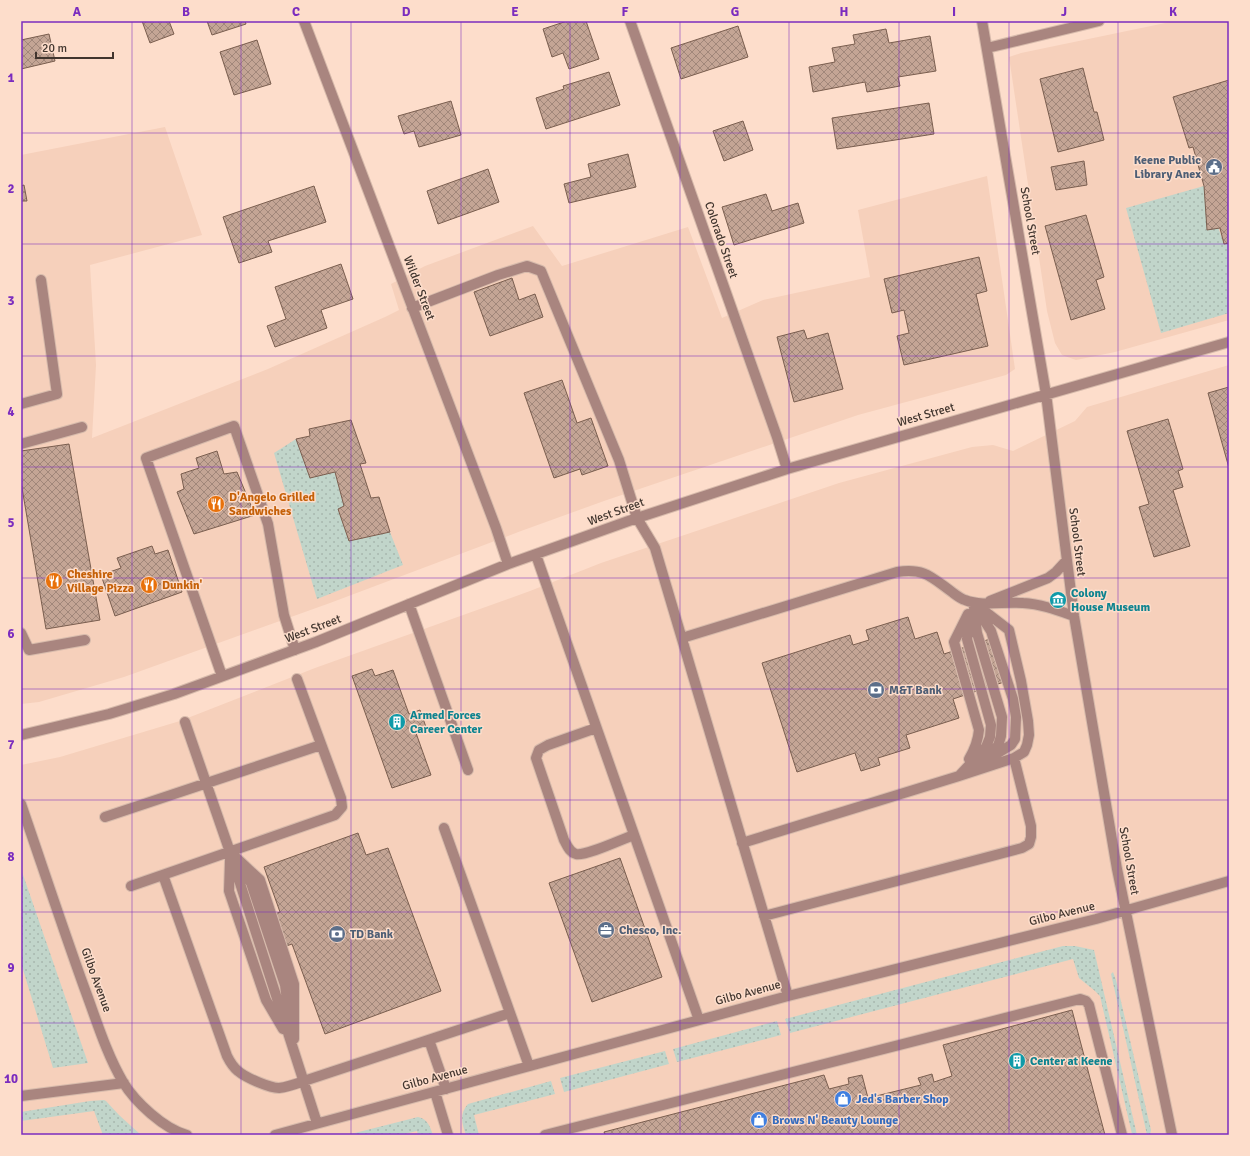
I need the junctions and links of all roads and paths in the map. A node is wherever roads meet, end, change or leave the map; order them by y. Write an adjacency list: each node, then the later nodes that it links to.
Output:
1 (304, 21): 7 (street, Wilder Street)
2 (630, 21): 13 (street, Colorado Street)
3 (982, 21): 5 (street, School Street)
4 (1099, 21): 5 (street)
5 (987, 48): 9 (street, School Street)
6 (41, 280): 10 (street)
7 (412, 308): 14 (street); 17 (street, Wilder Street)
8 (1229, 342): 9 (street, West Street)
9 (1046, 394): 13 (street, West Street); 16 (street, School Street)
10 (21, 404)
11 (82, 427): 12 (street)
12 (21, 444)
13 (787, 469): 14 (street, West Street)
14 (637, 518): 15 (street, West Street); 23 (street)
15 (536, 555): 17 (street, West Street); 29 (street)
16 (1067, 560): 19 (street); 21 (street, School Street)
17 (508, 564): 20 (street, West Street)
18 (974, 603): 19 (street); 23 (street); 32 (street); 34 (street); 34 (street); 34 (street)
19 (984, 603): 21 (street)
20 (409, 604): 25 (street, West Street); 33 (street)
21 (1074, 616): 45 (street, School Street)
22 (21, 633): 24 (street)
23 (682, 638): 40 (street)
24 (85, 640)
25 (295, 650): 26 (street, West Street); 26 (street)
26 (222, 676): 30 (street, West Street)
27 (297, 678): 31 (street)
28 (185, 722): 35 (street)
29 (596, 728): 39 (street); 39 (street)
30 (21, 735)
31 (321, 745): 35 (street); 41 (street)
32 (1014, 758): 34 (street); 46 (street)
33 (468, 770)
34 (959, 776): 40 (street)
35 (206, 783): 37 (street); 41 (street)
36 (21, 804): 54 (street, Gilbo Avenue)
37 (105, 817)
38 (444, 828): 48 (street)
39 (634, 835): 49 (street)
40 (742, 843): 46 (street)
41 (230, 852): 42 (street); 51 (street); 51 (street)
42 (163, 875): 44 (street); 53 (street)
43 (1229, 881): 45 (street, Gilbo Avenue)
44 (131, 886)
45 (1125, 911): 47 (street, Gilbo Avenue); 64 (street, School Street)
46 (764, 916): 47 (street)
47 (788, 996): 49 (street, Gilbo Avenue)
48 (510, 1013): 50 (street); 52 (street)
49 (699, 1020): 52 (street, Gilbo Avenue)
50 (429, 1040): 53 (street); 55 (street)
51 (294, 1049): 53 (street)
52 (529, 1066): 55 (street, Gilbo Avenue)
53 (304, 1081): 58 (street)
54 (124, 1083): 57 (street); 59 (street, Gilbo Avenue)
55 (446, 1089): 56 (street, Gilbo Avenue)
56 (435, 1092): 58 (street, Gilbo Avenue); 61 (street)
57 (22, 1094)
58 (317, 1123): 60 (street, Gilbo Avenue)
59 (187, 1135)
60 (275, 1135)
61 (448, 1135)
62 (544, 1135): 63 (street)
63 (1122, 1135)
64 (1172, 1135)

